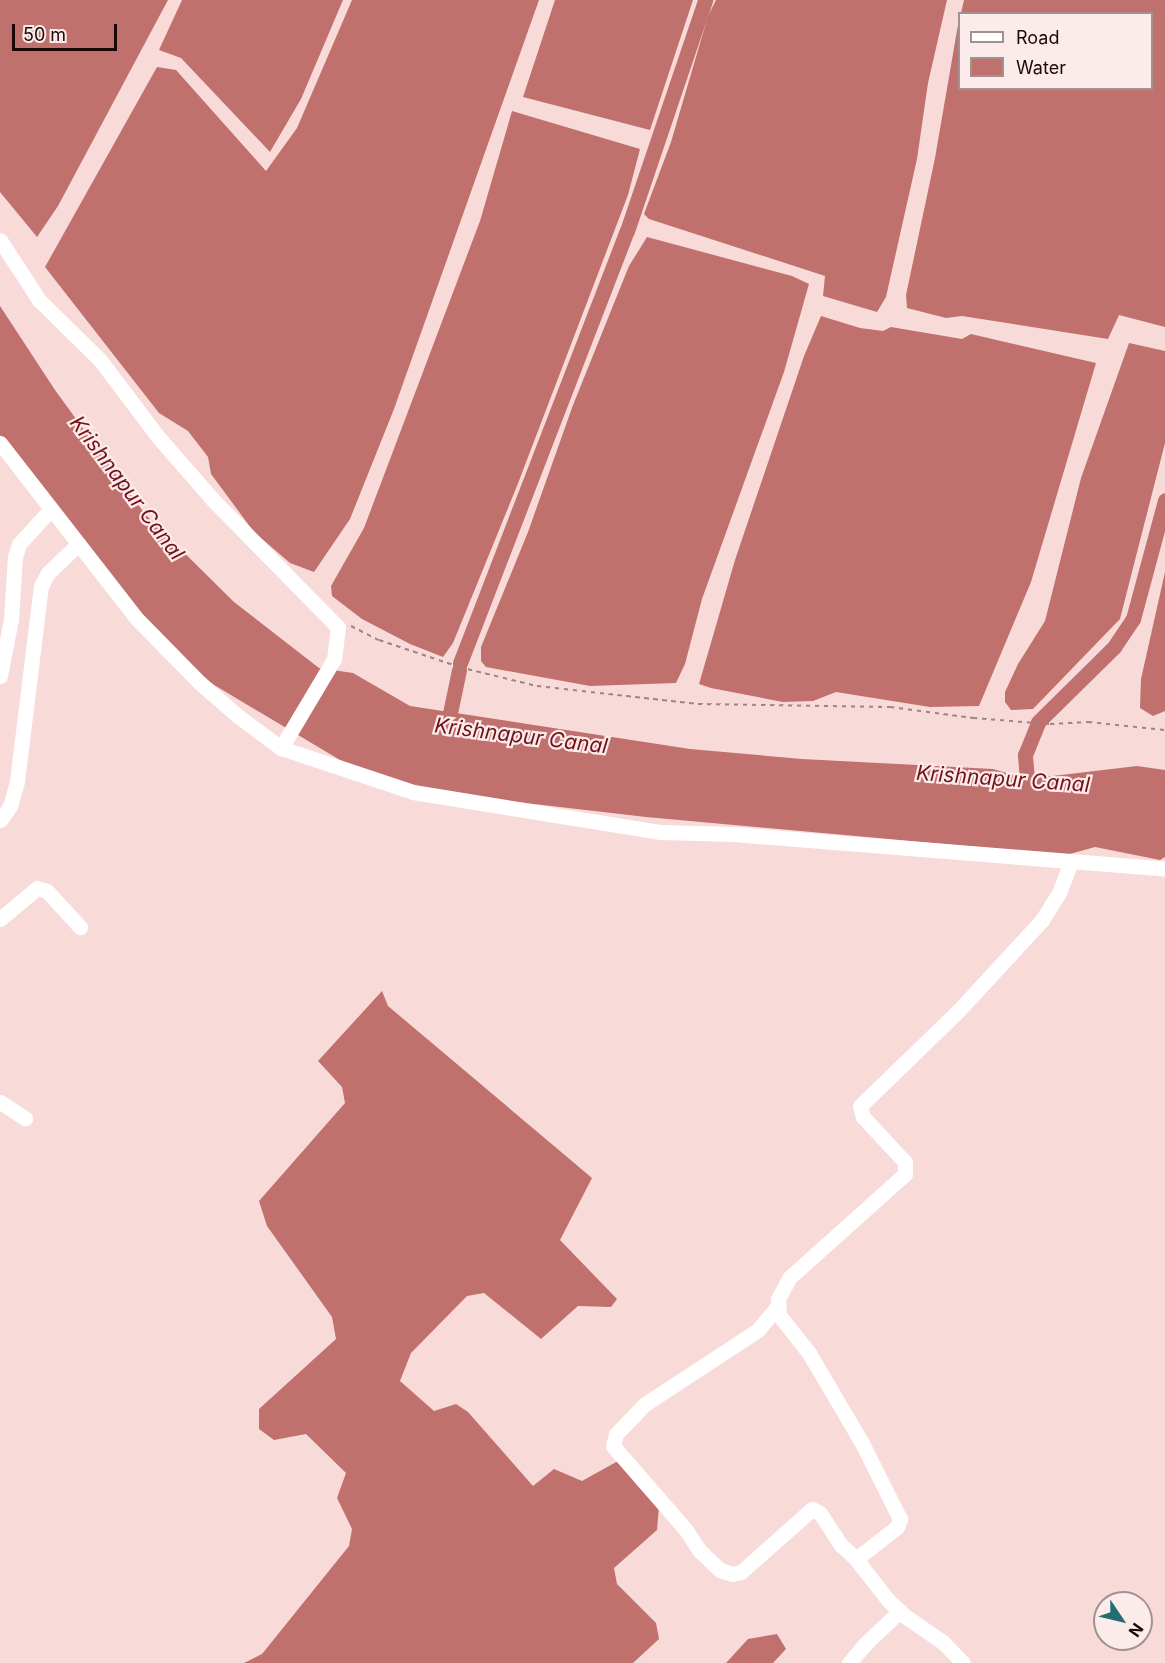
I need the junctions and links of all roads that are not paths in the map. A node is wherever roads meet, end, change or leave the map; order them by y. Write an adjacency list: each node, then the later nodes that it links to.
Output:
1 (0, 240): 6 (street)
2 (0, 442): 3 (street)
3 (50, 510): 4 (street); 5 (street)
4 (78, 544): 6 (street); 7 (street)
5 (0, 676)
6 (281, 748): 8 (street)
7 (0, 820)
8 (1071, 861): 9 (street); 14 (street)
9 (1165, 868)
10 (0, 919): 11 (street)
11 (80, 927)
12 (0, 1102): 13 (street)
13 (26, 1118)
14 (777, 1307): 15 (street); 15 (street)
15 (856, 1559): 16 (street)
16 (900, 1611): 17 (street); 18 (street)
17 (849, 1663)
18 (963, 1663)

